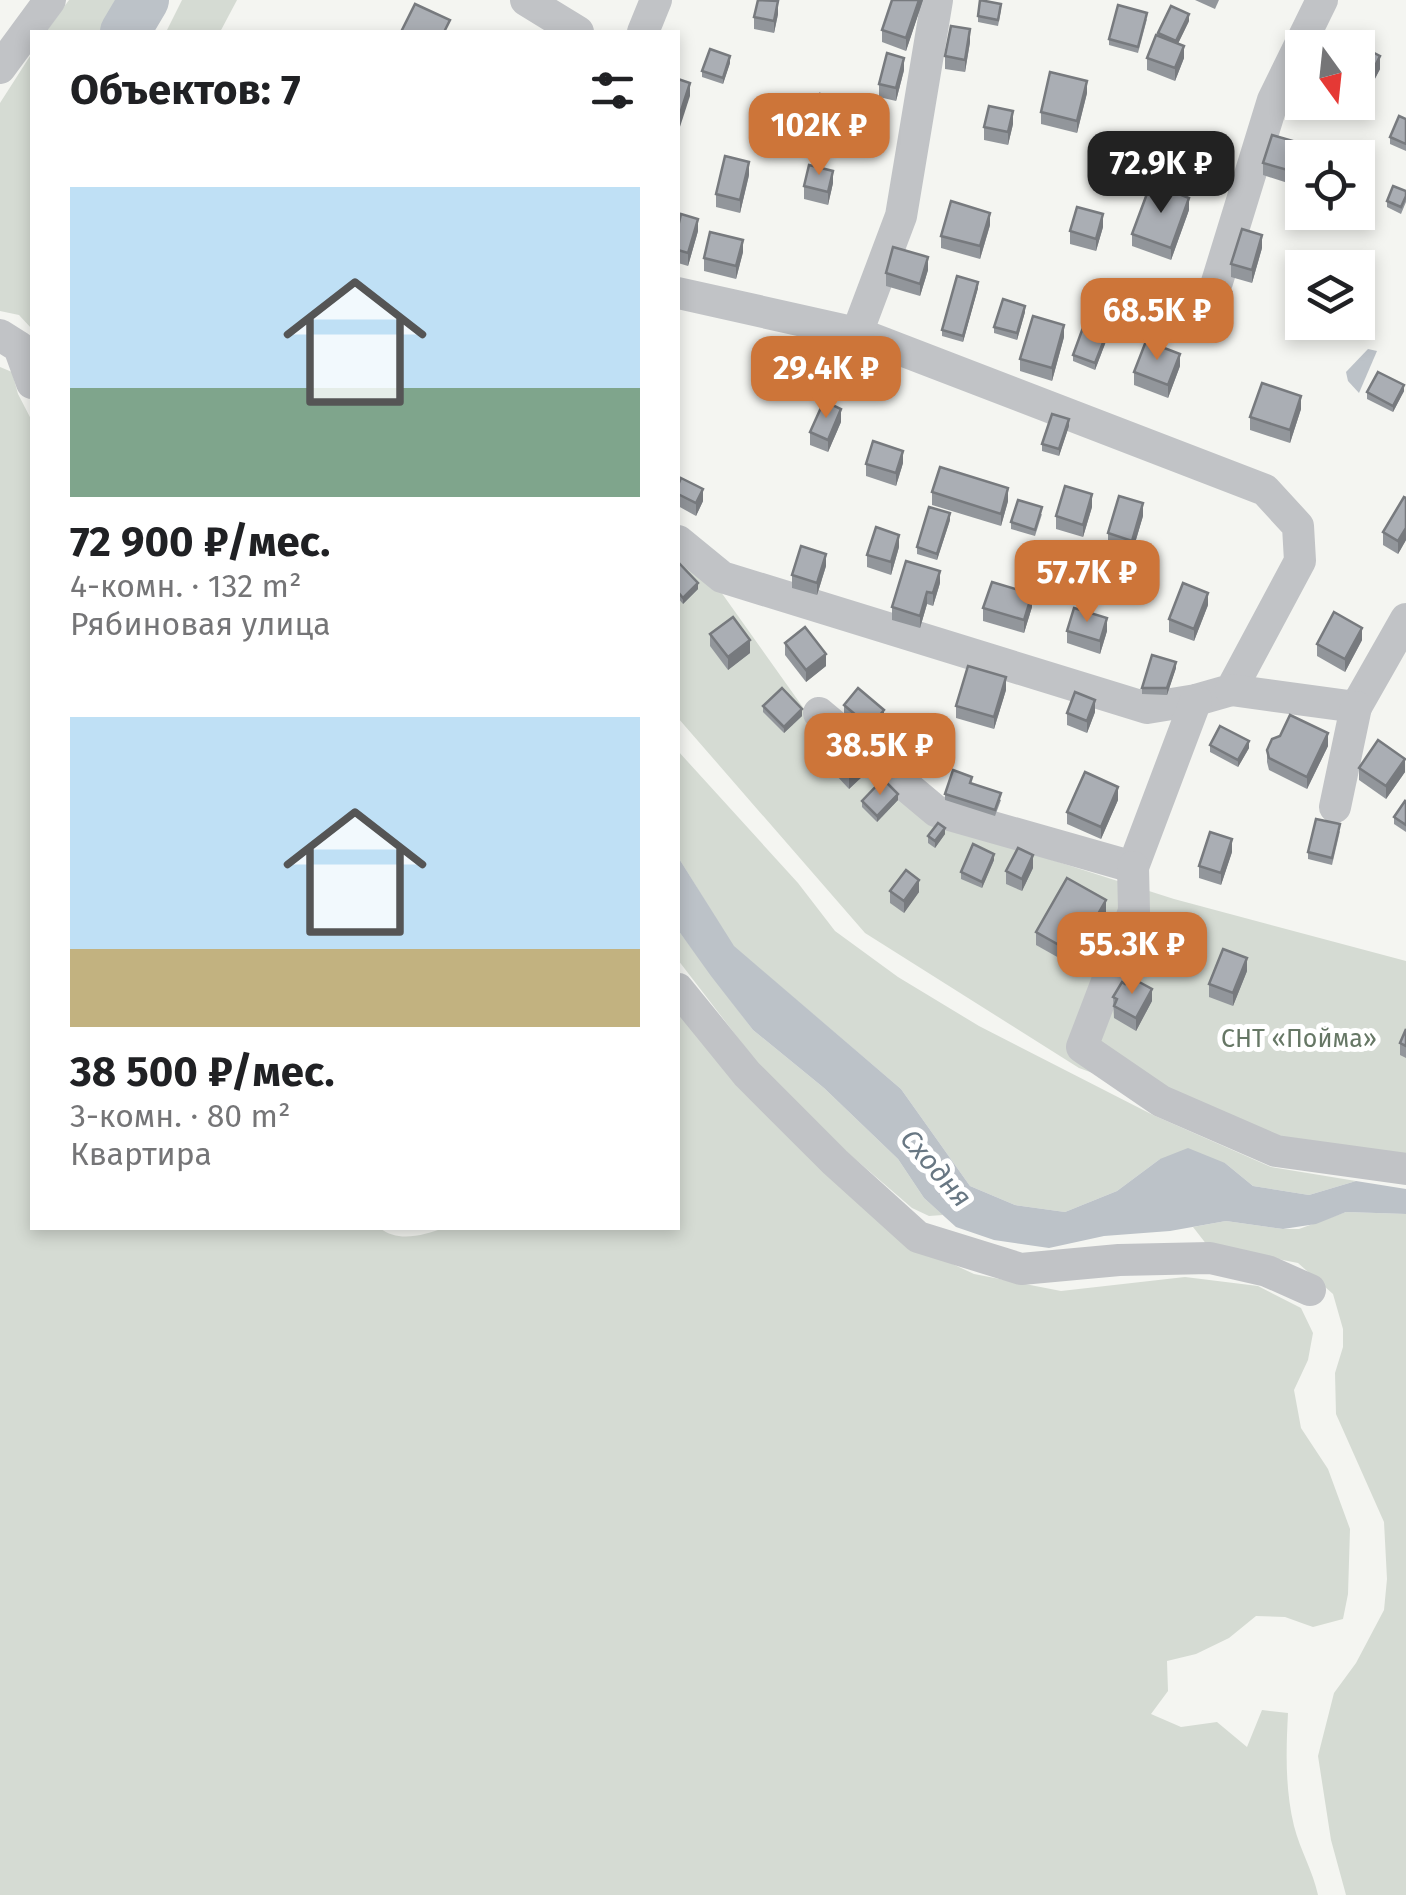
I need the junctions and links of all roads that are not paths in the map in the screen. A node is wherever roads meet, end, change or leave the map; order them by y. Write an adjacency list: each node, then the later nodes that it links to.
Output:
1 (50, 0): 8 (street)
2 (526, 0): 6 (street)
3 (656, 0): 7 (street)
4 (937, 0): 11 (street)
5 (1322, 0): 9 (street)
6 (575, 30)
7 (645, 30)
8 (0, 68)
9 (1217, 282)
10 (680, 293): 11 (street)
11 (856, 333): 16 (street)
12 (0, 335): 13 (street)
13 (30, 377)
14 (680, 543): 17 (street)
15 (1406, 619): 18 (street)
16 (1231, 690): 17 (street); 18 (street)
17 (1196, 700): 21 (street)
18 (1356, 707): 20 (street)
19 (819, 712): 21 (street)
20 (1335, 806)
21 (1132, 867): 23 (street)
22 (680, 991): 24 (street)
23 (1406, 1169)
24 (1310, 1290)

